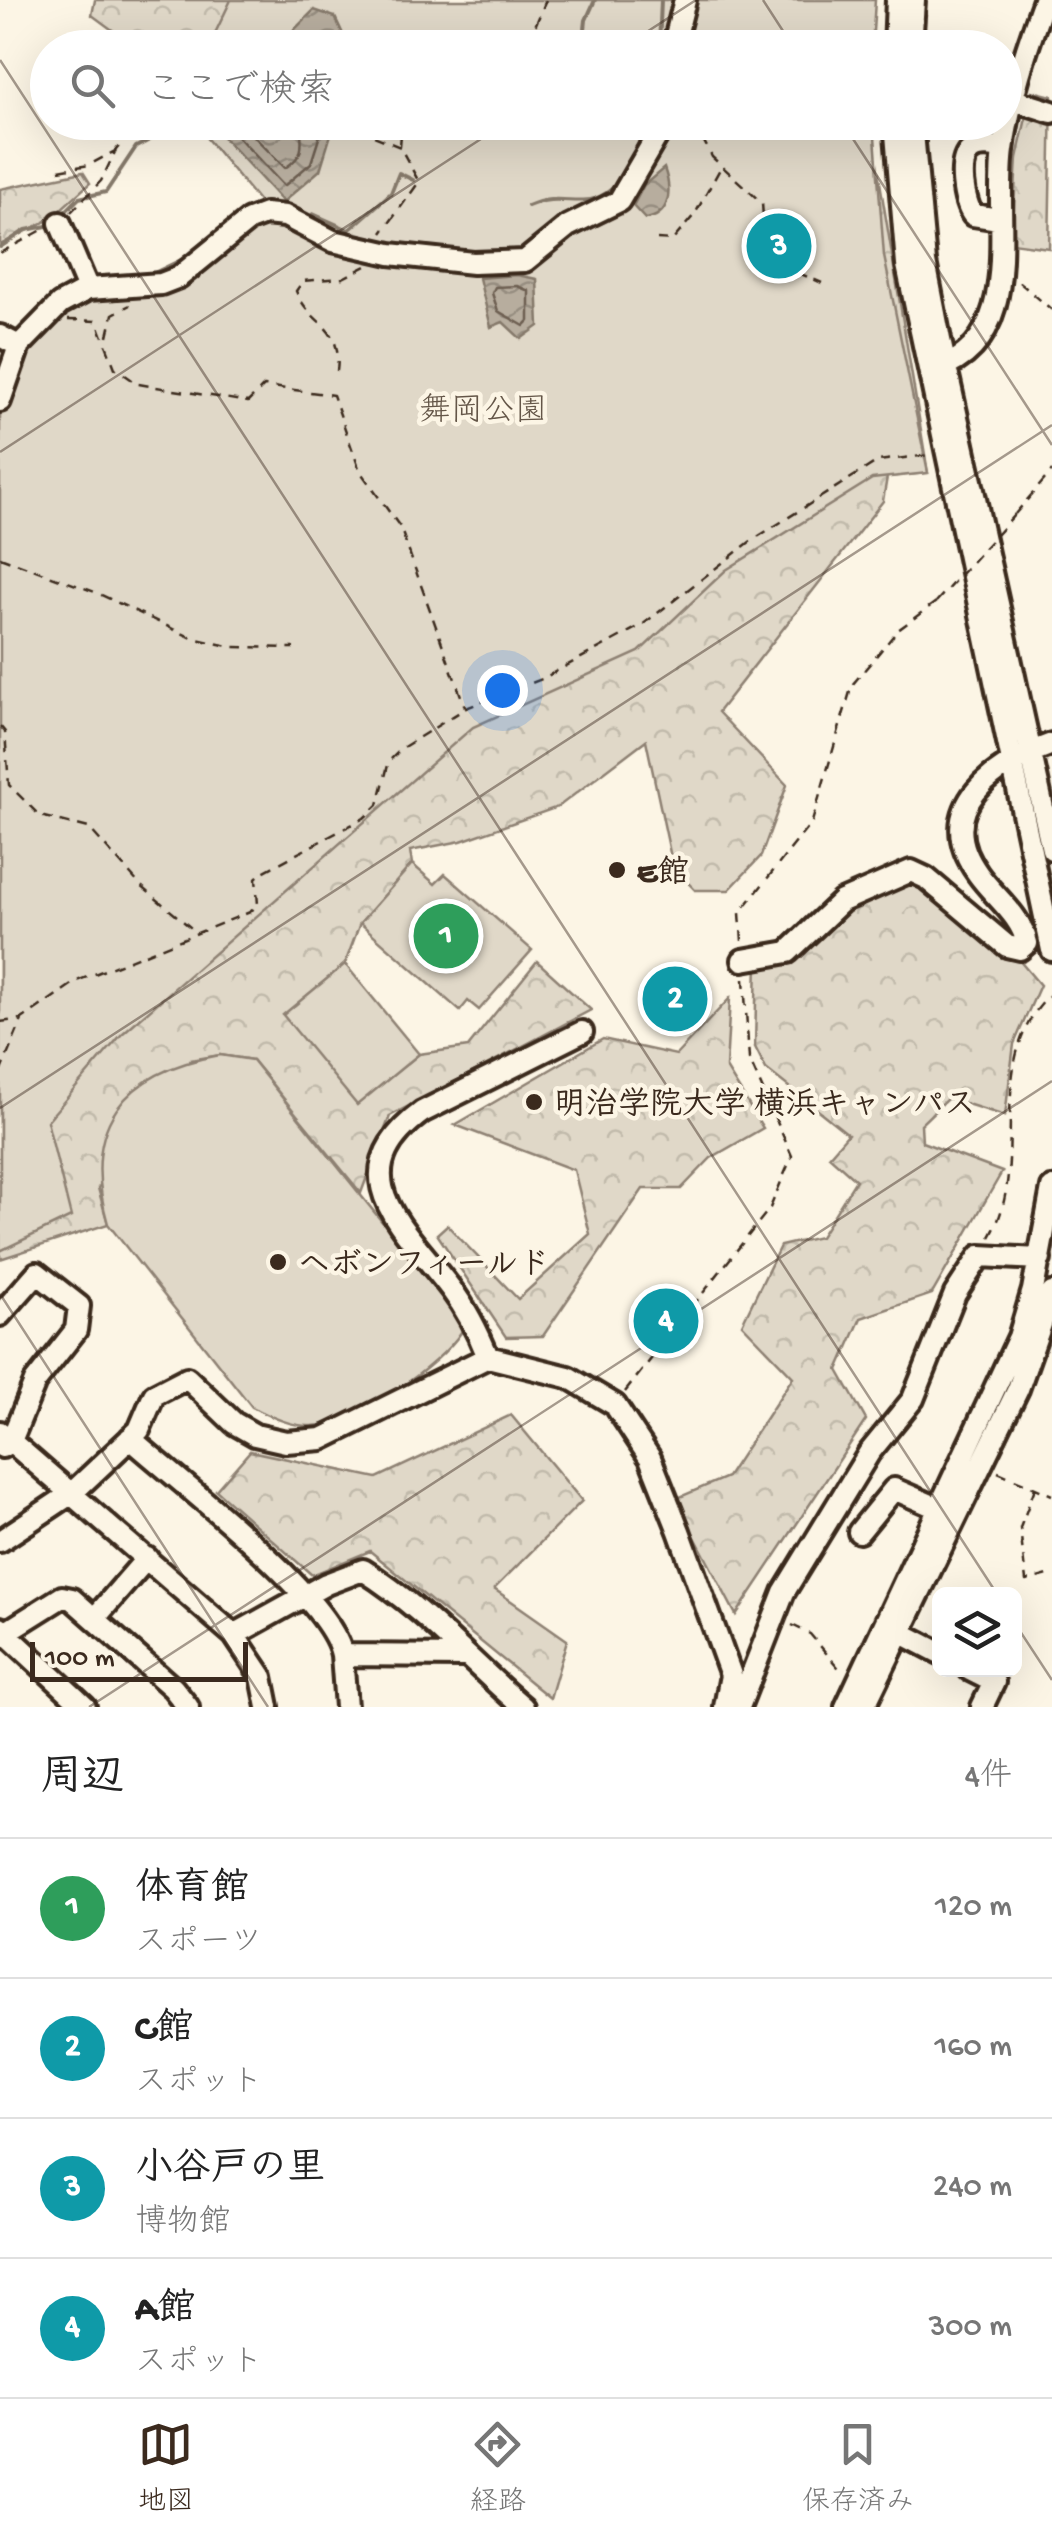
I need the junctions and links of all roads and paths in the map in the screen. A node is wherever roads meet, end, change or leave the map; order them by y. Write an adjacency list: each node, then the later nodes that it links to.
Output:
1 (546, 0): 6 (path)
2 (685, 0): 7 (street)
3 (897, 0): 8 (street)
4 (914, 0): 9 (street)
5 (1044, 0): 10 (street)
6 (529, 30)
7 (678, 30)
8 (896, 30)
9 (912, 30)
10 (1022, 73)
11 (1022, 103): 12 (street)
12 (1052, 112)
13 (124, 140): 23 (path)
14 (384, 140): 21 (path)
15 (401, 140): 21 (path)
16 (655, 140): 29 (street)
17 (705, 140): 24 (path)
18 (897, 140): 37 (street)
19 (914, 140): 37 (street)
20 (1005, 140): 22 (street)
21 (400, 147): 29 (path)
22 (1003, 148): 26 (street); 26 (street)
23 (116, 150): 25 (path); 27 (path)
24 (722, 166): 28 (path); 32 (path)
25 (59, 170)
26 (998, 219): 31 (street)
27 (60, 223): 30 (path); 33 (street)
28 (657, 239)
29 (382, 248): 33 (street); 38 (path)
30 (0, 253)
31 (1002, 266): 34 (path); 37 (street)
32 (822, 283)
33 (88, 288): 36 (street)
34 (1052, 310)
35 (76, 319): 44 (path)
36 (10, 341): 39 (street)
37 (937, 370): 40 (street); 47 (street)
38 (337, 371)
39 (0, 401)
40 (946, 453): 44 (path); 47 (street)
41 (1052, 471): 51 (path, bridge)
42 (0, 557): 43 (path)
43 (294, 648)
44 (466, 708): 49 (path)
45 (0, 726): 49 (path)
46 (1052, 744): 47 (street)
47 (1020, 755): 48 (street); 50 (street); 51 (street)
48 (1052, 849)
49 (198, 933): 53 (path)
50 (1052, 950)
51 (743, 960): 64 (path)
52 (1052, 992): 58 (path)
53 (22, 1019): 54 (path); 56 (path)
54 (0, 1022)
55 (582, 1032): 63 (street)
56 (0, 1073)
57 (1052, 1188): 59 (street)
58 (980, 1256): 59 (street); 77 (street)
59 (1040, 1259): 62 (street)
60 (1052, 1293): 62 (street)
61 (0, 1316): 66 (street)
62 (1041, 1317): 67 (street); 71 (street)
63 (488, 1357): 64 (street); 65 (street)
64 (615, 1405): 92 (street)
65 (130, 1438): 69 (street); 76 (street)
66 (4, 1440): 69 (street)
67 (983, 1465): 68 (path); 79 (street)
68 (1035, 1488): 70 (path); 75 (path)
69 (72, 1492): 73 (street); 74 (street)
70 (1052, 1496)
71 (940, 1509): 72 (street); 79 (street)
72 (859, 1532)
73 (0, 1541)
74 (146, 1558): 78 (street); 81 (street)
75 (1052, 1574)
76 (308, 1594): 81 (street); 83 (street); 84 (street)
77 (776, 1617): 86 (path); 93 (street)
78 (95, 1618): 80 (street); 89 (street)
79 (892, 1628): 82 (street); 86 (street); 95 (street)
80 (2, 1632): 88 (street)
81 (234, 1635): 90 (street)
82 (932, 1649)
83 (342, 1655): 84 (street); 91 (street)
84 (464, 1656): 87 (street)
85 (984, 1677): 96 (street)
86 (857, 1682): 94 (street)
87 (519, 1706)
88 (86, 1707)
89 (188, 1707)
90 (268, 1707)
91 (346, 1707)
92 (725, 1707)
93 (739, 1707)
94 (846, 1707)
95 (864, 1707)
96 (982, 1707)

